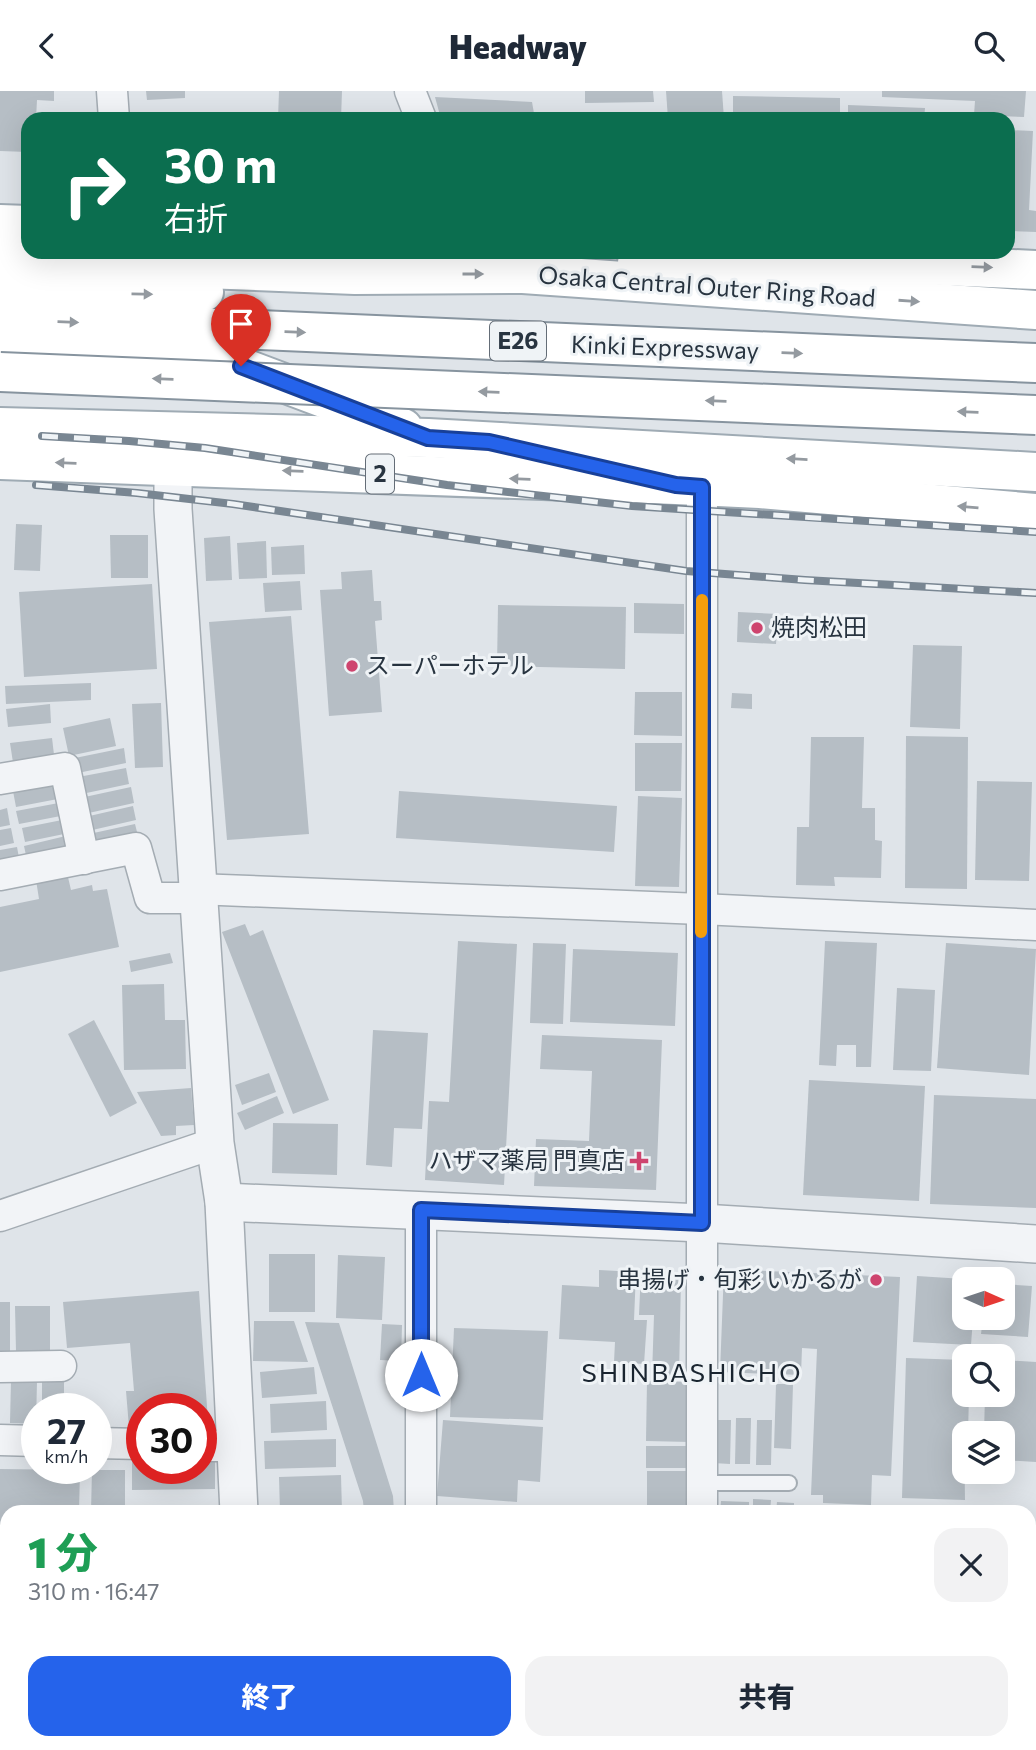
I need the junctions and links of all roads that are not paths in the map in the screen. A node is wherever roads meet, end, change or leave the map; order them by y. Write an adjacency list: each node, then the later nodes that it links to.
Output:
1 (111, 91): 3 (street)
2 (410, 91): 4 (street)
3 (113, 112)
4 (418, 112)
5 (0, 224): 6 (main road)
6 (21, 225)
7 (300, 259): 14 (main road)
8 (681, 259): 13 (main road, one-way to 8)
9 (782, 259): 12 (main road, one-way to 12)
10 (0, 261): 14 (main road, Osaka Central Outer Ring Road)
11 (433, 263): 13 (main road, Osaka Central Outer Ring Road, one-way to 13); 14 (main road, Osaka Central Outer Ring Road)
12 (1036, 270)
13 (523, 274): 16 (main road, Osaka Central Outer Ring Road, one-way to 16)
14 (355, 275): 15 (main road, one-way to 14)
15 (0, 290)
16 (1036, 310)
17 (0, 319): 19 (main road, Kinki Expressway / E26, one-way to 19)
18 (0, 346): 23 (main road)
19 (1036, 363)
20 (0, 372): 21 (main road, Kinki Expressway / E26, one-way to 20, bridge)
21 (1036, 415)
22 (0, 426): 23 (main road, 2)
23 (428, 438): 24 (main road, 2)
24 (489, 442): 27 (main road, 2, one-way to 24); 29 (main road)
25 (0, 460): 26 (main road, 2, one-way to 25)
26 (173, 466): 29 (main road, 2, one-way to 26); 35 (street)
27 (997, 471): 28 (main road, 2); 30 (main road, 2)
28 (1036, 472)
29 (689, 486): 30 (main road, 2); 36 (street)
30 (760, 489): 31 (main road, one-way to 30)
31 (1036, 513)
32 (0, 779): 33 (street)
33 (84, 859): 34 (street); 35 (street)
34 (0, 875)
35 (197, 894): 36 (street); 38 (street)
36 (701, 909): 37 (street); 42 (street)
37 (1036, 925)
38 (215, 1143): 39 (street); 41 (street)
39 (224, 1202): 40 (street); 48 (street)
40 (421, 1210): 42 (street); 52 (street)
41 (0, 1216)
42 (702, 1223): 43 (street); 50 (street)
43 (1036, 1244)
44 (61, 1366): 45 (street)
45 (0, 1367)
46 (0, 1440): 47 (street)
47 (21, 1441)
48 (218, 1446): 51 (street)
49 (789, 1483): 50 (lane)
50 (702, 1498)
51 (237, 1505)
52 (421, 1505)

